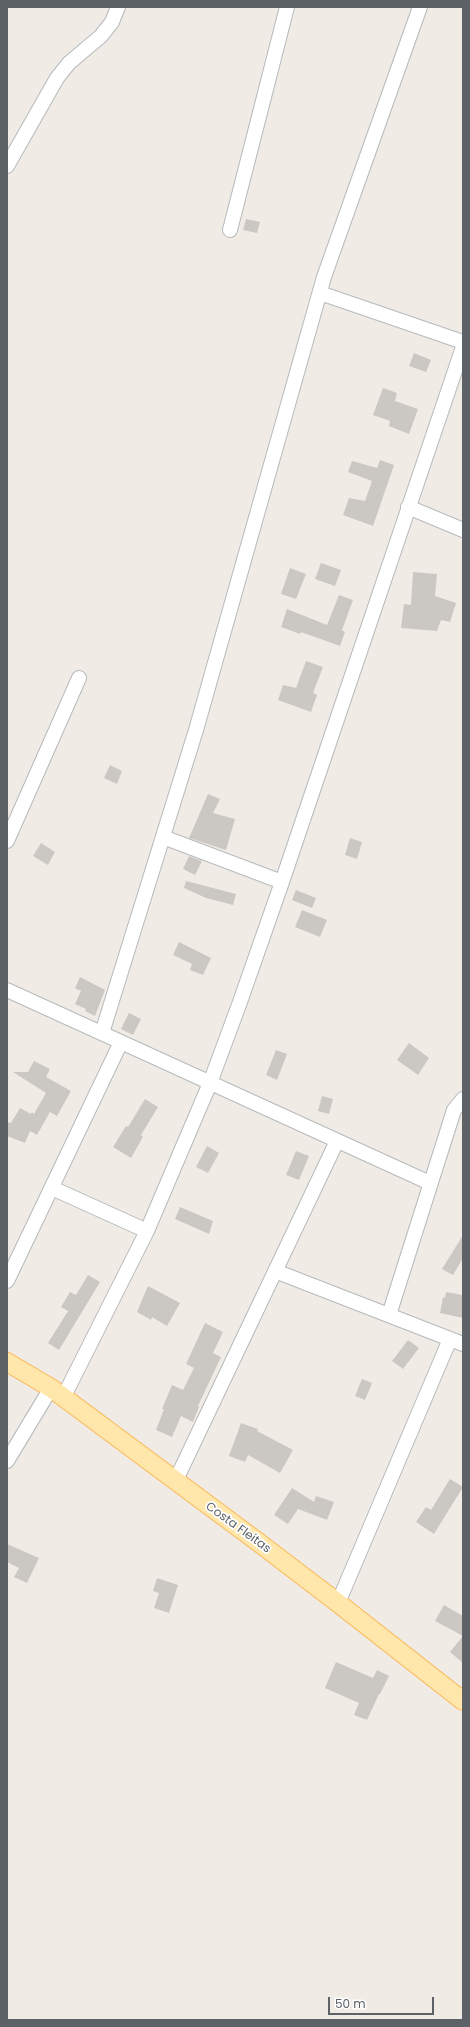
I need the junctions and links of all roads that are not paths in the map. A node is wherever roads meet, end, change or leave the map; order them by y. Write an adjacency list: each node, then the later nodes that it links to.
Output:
1 (118, 7): 4 (street)
2 (287, 7): 5 (street)
3 (420, 7): 6 (street)
4 (7, 166)
5 (230, 230)
6 (320, 293): 7 (street); 14 (street)
7 (463, 342)
8 (463, 347): 9 (street)
9 (457, 385): 10 (street)
10 (408, 508): 11 (street); 16 (street)
11 (463, 530)
12 (79, 678): 13 (street)
13 (12, 813): 15 (street)
14 (163, 838): 16 (street); 18 (street)
15 (7, 841)
16 (282, 882): 20 (street)
17 (7, 990): 18 (street)
18 (102, 1033): 19 (street)
19 (121, 1042): 20 (street); 24 (street)
20 (210, 1083): 22 (street); 25 (street)
21 (460, 1107): 23 (street)
22 (337, 1141): 23 (street); 26 (street)
23 (430, 1183): 28 (street)
24 (52, 1188): 25 (street); 27 (street)
25 (147, 1232): 31 (street)
26 (276, 1271): 28 (street); 33 (street)
27 (7, 1281)
28 (389, 1315): 29 (street)
29 (457, 1342): 34 (street)
30 (7, 1362): 31 (main road, Costa Fleitas)
31 (57, 1393): 32 (street); 33 (main road, Costa Fleitas)
32 (7, 1461)
33 (175, 1482): 34 (main road, Costa Fleitas)
34 (338, 1603): 35 (main road, Costa Fleitas)
35 (463, 1702)

